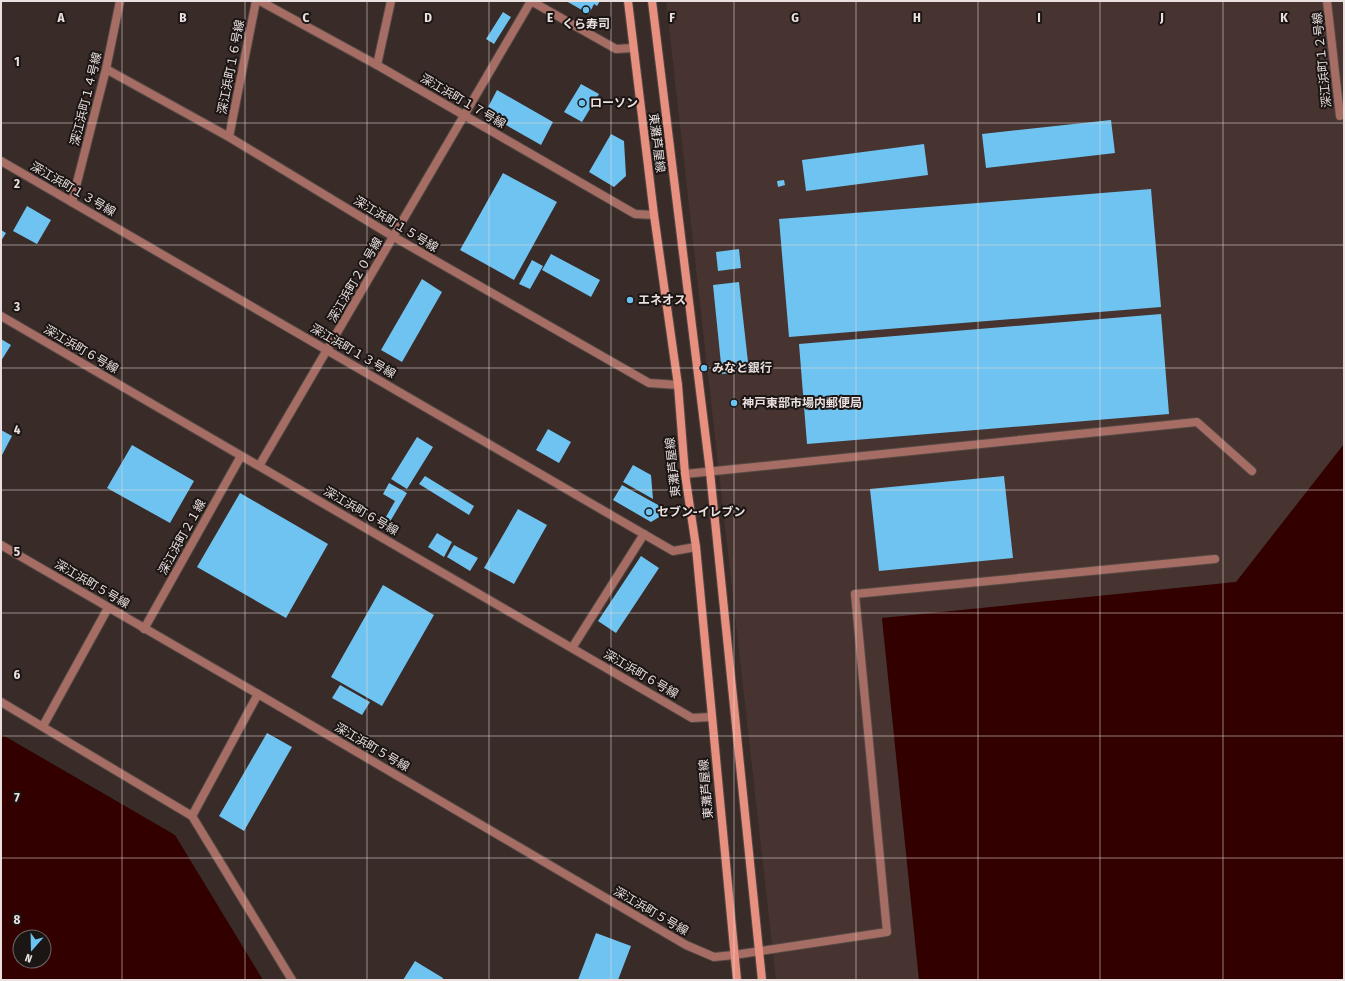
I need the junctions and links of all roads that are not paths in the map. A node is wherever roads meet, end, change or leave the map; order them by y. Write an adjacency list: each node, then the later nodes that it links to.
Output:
1 (120, 1): 11 (street, 深江浜町１４号線)
2 (256, 1): 14 (street, 深江浜町１６号線)
3 (260, 1): 10 (street, 深江浜町１７号線)
4 (391, 1): 10 (street)
5 (531, 1): 9 (street); 12 (street, 深江浜町２０号線)
6 (628, 1): 9 (main road, 東灘芦屋線)
7 (652, 1): 25 (main road, 東灘芦屋線)
8 (1327, 1): 13 (street, 深江浜町１２号線)
9 (633, 48): 17 (main road, 東灘芦屋線)
10 (377, 65): 12 (street, 深江浜町１７号線)
11 (106, 69): 14 (street, 深江浜町１５号線); 16 (street, 深江浜町１４号線)
12 (464, 116): 17 (street, 深江浜町１７号線); 18 (street, 深江浜町２０号線)
13 (1340, 116)
14 (229, 137): 18 (street, 深江浜町１５号線)
15 (1, 161): 16 (street, 深江浜町１３号線)
16 (72, 202): 20 (street, 深江浜町１３号線)
17 (654, 215): 21 (main road, 東灘芦屋線)
18 (394, 237): 20 (street, 深江浜町２０号線); 21 (street, 深江浜町１５号線)
19 (1, 316): 22 (street, 深江浜町６号線)
20 (328, 350): 23 (street, 深江浜町２０号線); 27 (street, 深江浜町１３号線)
21 (678, 385): 26 (main road, 東灘芦屋線)
22 (242, 456): 23 (street, 深江浜町６号線); 32 (street, 深江浜町２１線)
23 (258, 466): 33 (street, 深江浜町６号線)
24 (1252, 471): 25 (street)
25 (710, 472): 26 (street); 39 (main road, 東灘芦屋線)
26 (685, 474): 29 (main road, 東灘芦屋線)
27 (644, 534): 29 (street, 深江浜町１３号線); 33 (street)
28 (1, 545): 31 (street, 深江浜町５号線)
29 (696, 547): 36 (main road, 東灘芦屋線)
30 (1215, 559): 39 (street, 深江浜町５号線)
31 (108, 608): 32 (street, 深江浜町５号線); 37 (street)
32 (144, 629): 34 (street, 深江浜町５号線)
33 (572, 648): 36 (street, 深江浜町６号線)
34 (258, 694): 38 (street); 40 (street, 深江浜町５号線)
35 (1, 702): 37 (street)
36 (711, 717): 40 (main road, 東灘芦屋線)
37 (43, 726): 38 (street)
38 (192, 816): 41 (street)
39 (759, 950): 40 (street, 深江浜町５号線); 43 (main road, 東灘芦屋線)
40 (734, 955): 42 (main road, 東灘芦屋線)
41 (292, 980)
42 (737, 980)
43 (762, 980)

